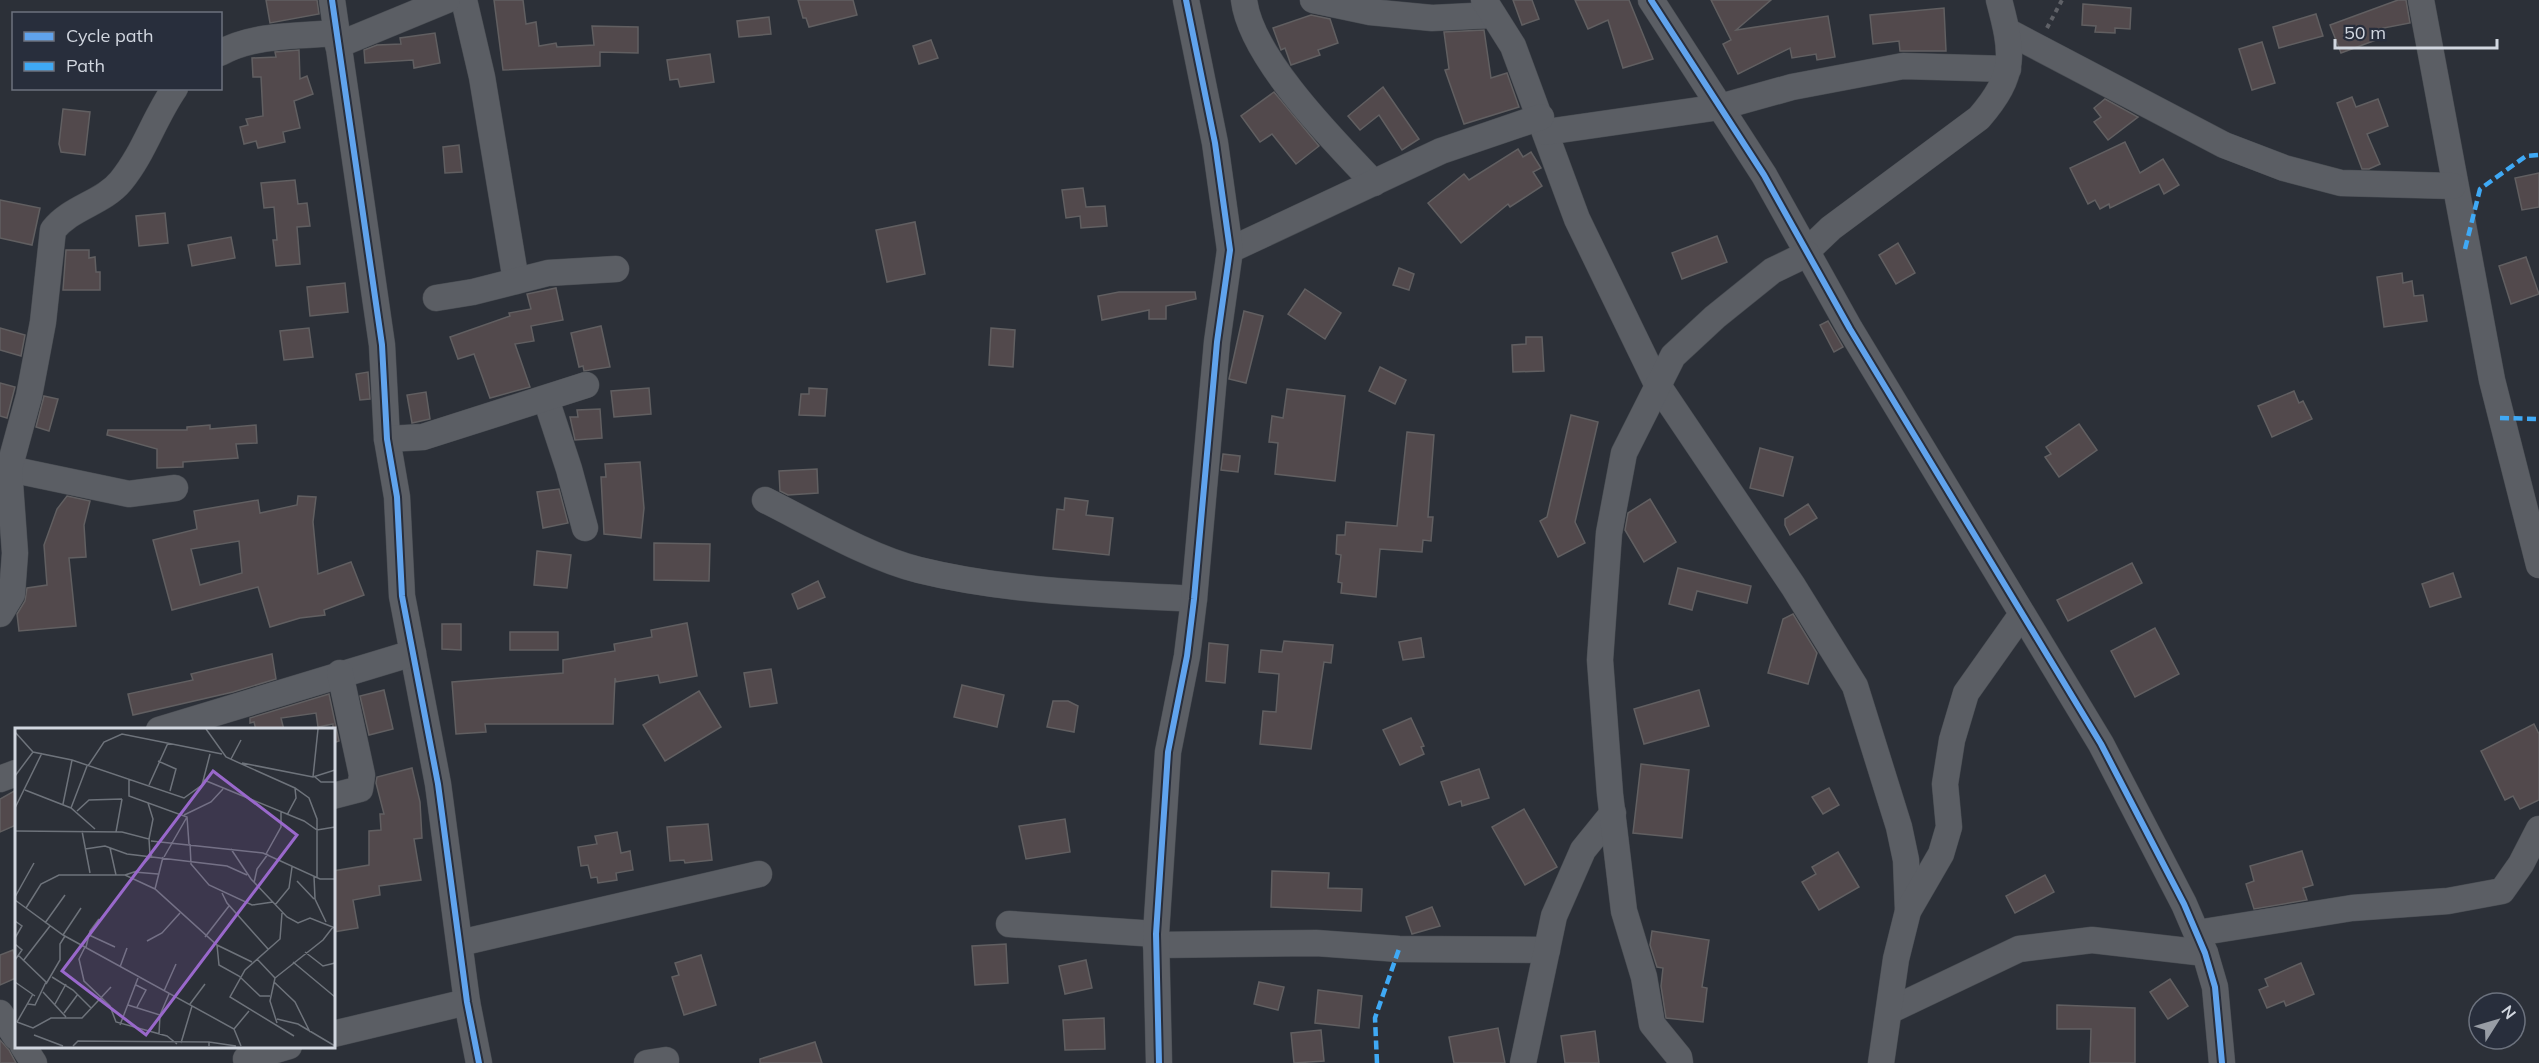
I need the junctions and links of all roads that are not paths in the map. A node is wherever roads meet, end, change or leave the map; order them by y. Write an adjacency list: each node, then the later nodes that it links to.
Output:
1 (332, 0): 12 (street)
2 (447, 0): 12 (street)
3 (464, 0): 23 (street)
4 (1186, 0): 20 (street)
5 (1244, 0): 18 (street)
6 (1313, 0): 10 (street)
7 (1651, 0): 16 (street)
8 (1999, 0): 11 (street)
9 (2421, 0): 19 (street)
10 (1489, 7): 17 (street)
11 (2007, 30): 14 (street); 19 (street)
12 (338, 39): 13 (street); 28 (street)
13 (222, 52)
14 (2008, 69): 16 (street); 21 (street)
15 (175, 90): 29 (street)
16 (1720, 107): 17 (street); 21 (street)
17 (1543, 124): 18 (street); 25 (street)
18 (1374, 183): 20 (street)
19 (2453, 186): 33 (street)
20 (1230, 250): 34 (street)
21 (1807, 253): 25 (street); 36 (street)
22 (616, 269): 23 (street)
23 (516, 281): 24 (street)
24 (436, 298)
25 (1658, 384): 43 (street); 46 (street)
26 (586, 385): 27 (street)
27 (546, 399): 28 (street); 32 (street)
28 (387, 440): 37 (street)
29 (5, 468): 30 (street); 35 (street)
30 (175, 488)
31 (765, 500): 34 (street)
32 (585, 528)
33 (2539, 565)
34 (1194, 599): 48 (street)
35 (0, 614)
36 (2022, 614): 46 (street); 50 (street)
37 (413, 653): 38 (street); 49 (street)
38 (340, 674): 39 (street); 42 (street)
39 (165, 728)
40 (15, 773): 41 (street)
41 (0, 778)
42 (334, 796)
43 (1613, 813): 51 (street); 64 (street)
44 (2539, 829): 50 (street)
45 (759, 874): 49 (street)
46 (1908, 911): 53 (street)
47 (1009, 924): 48 (street)
48 (1156, 940): 51 (street); 62 (street)
49 (460, 943): 52 (street)
50 (2201, 943): 53 (street); 66 (street)
51 (1547, 950): 63 (street)
52 (467, 1002): 55 (street); 61 (street)
53 (1889, 1011): 65 (street)
54 (0, 1012): 56 (street)
55 (334, 1034)
56 (15, 1035)
57 (24, 1048): 60 (street)
58 (284, 1048): 59 (street)
59 (245, 1056)
60 (34, 1063)
61 (479, 1063)
62 (1159, 1063)
63 (1523, 1063)
64 (1680, 1063)
65 (1881, 1063)
66 (2222, 1063)

